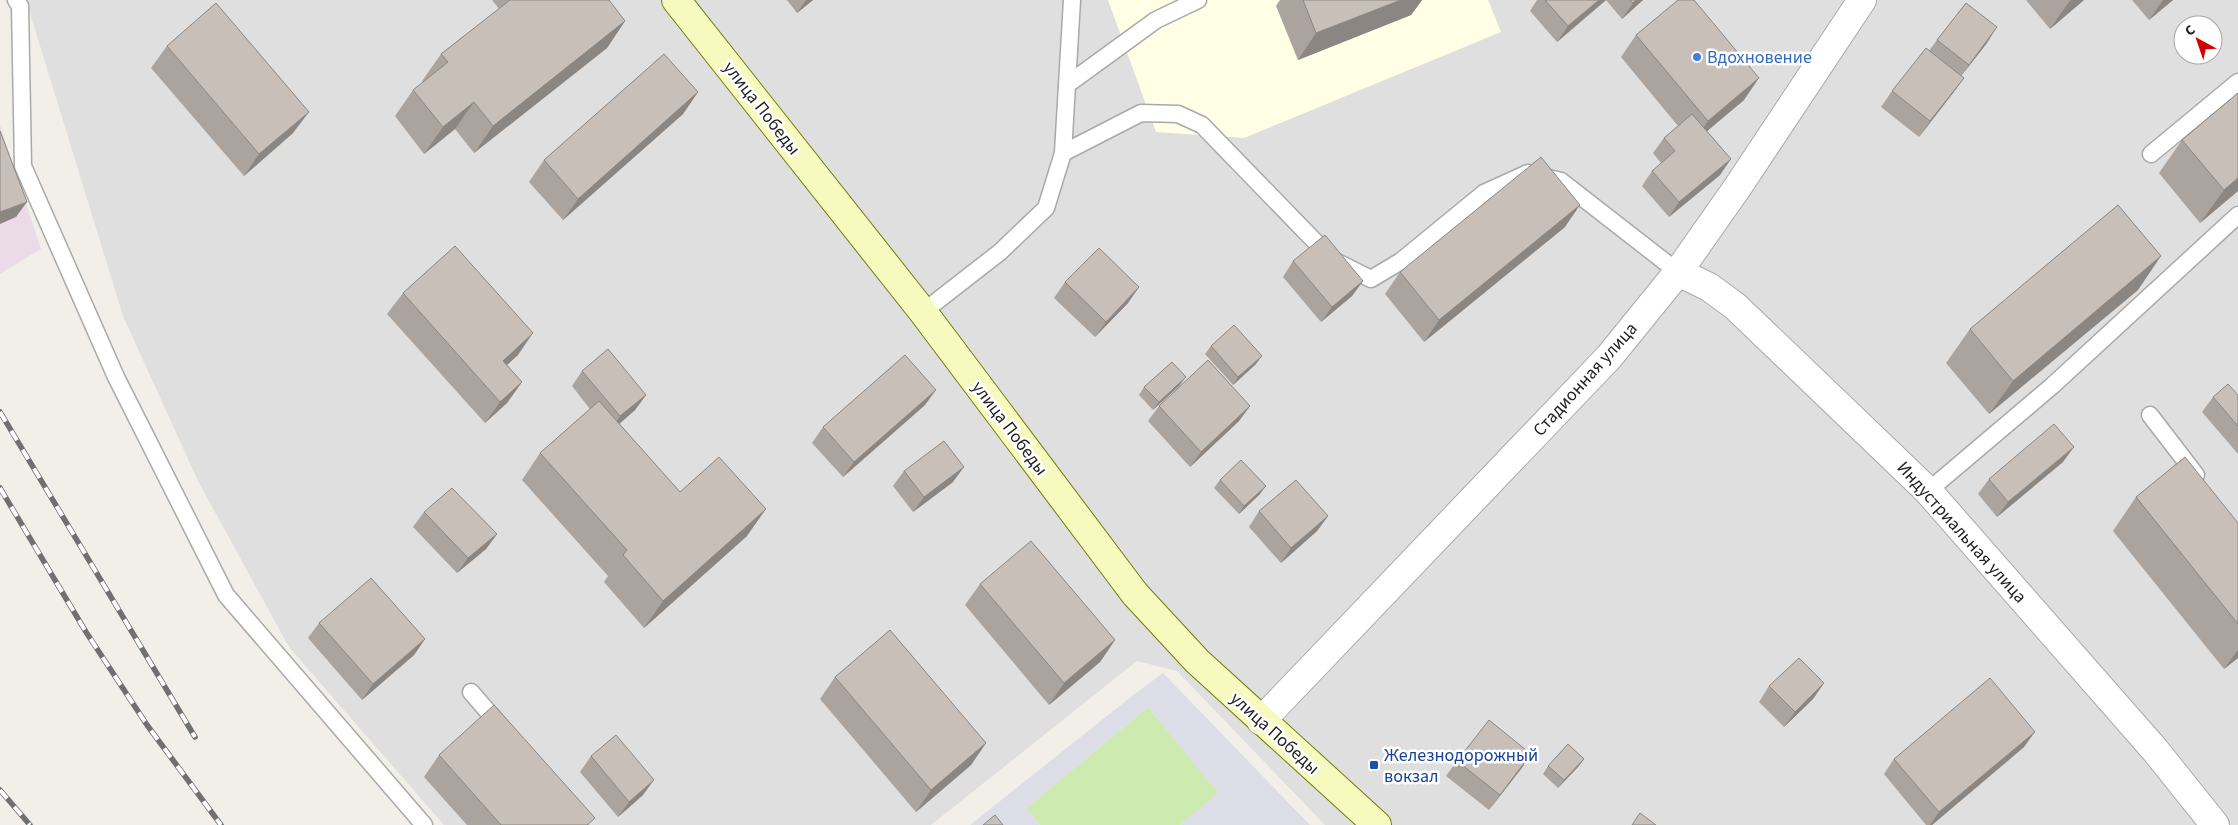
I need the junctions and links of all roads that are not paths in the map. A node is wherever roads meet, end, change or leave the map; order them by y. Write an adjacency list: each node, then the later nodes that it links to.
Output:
1 (16, 0): 19 (lane)
2 (676, 0): 12 (street, улица Победы)
3 (1072, 0): 7 (lane)
4 (1198, 0): 7 (lane)
5 (1862, 0): 11 (street, Стадионная улица)
6 (2238, 82): 9 (lane)
7 (1068, 84): 8 (lane)
8 (1063, 152): 11 (lane); 12 (lane)
9 (2151, 154)
10 (2238, 215): 15 (lane)
11 (1678, 272): 15 (street, Индустриальная улица); 17 (street, Стадионная улица)
12 (923, 312): 17 (street, улица Победы)
13 (2150, 415): 14 (lane)
14 (2203, 484)
15 (1928, 491): 21 (street, Индустриальная улица)
16 (471, 692): 18 (lane)
17 (1261, 721): 20 (street, улица Победы)
18 (509, 737)
19 (424, 825)
20 (1377, 825)
21 (2215, 825)

